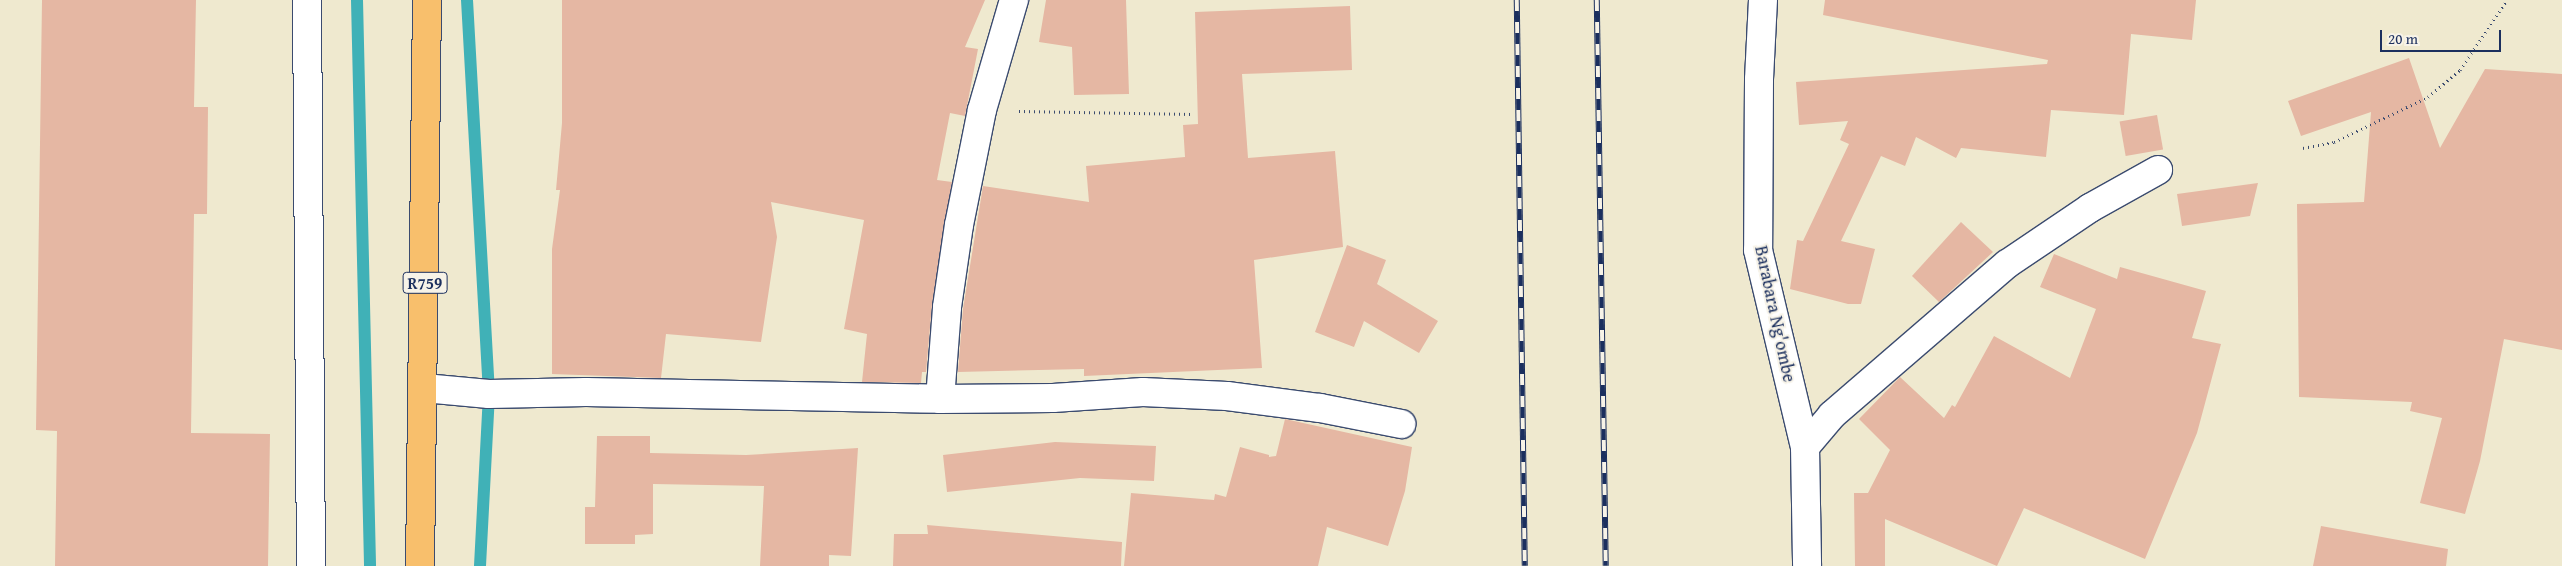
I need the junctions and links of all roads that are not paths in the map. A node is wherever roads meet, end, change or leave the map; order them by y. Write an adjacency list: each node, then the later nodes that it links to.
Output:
1 (307, 0): 10 (street)
2 (427, 0): 6 (main road, R759)
3 (1014, 0): 7 (street)
4 (1763, 0): 9 (street, Barabara Ng'ombe)
5 (2158, 170): 9 (street)
6 (424, 388): 7 (street); 11 (main road, R759)
7 (940, 399): 8 (street)
8 (1401, 424)
9 (1805, 447): 12 (street, Barabara Ng'ombe)
10 (311, 566)
11 (420, 566)
12 (1807, 566)

